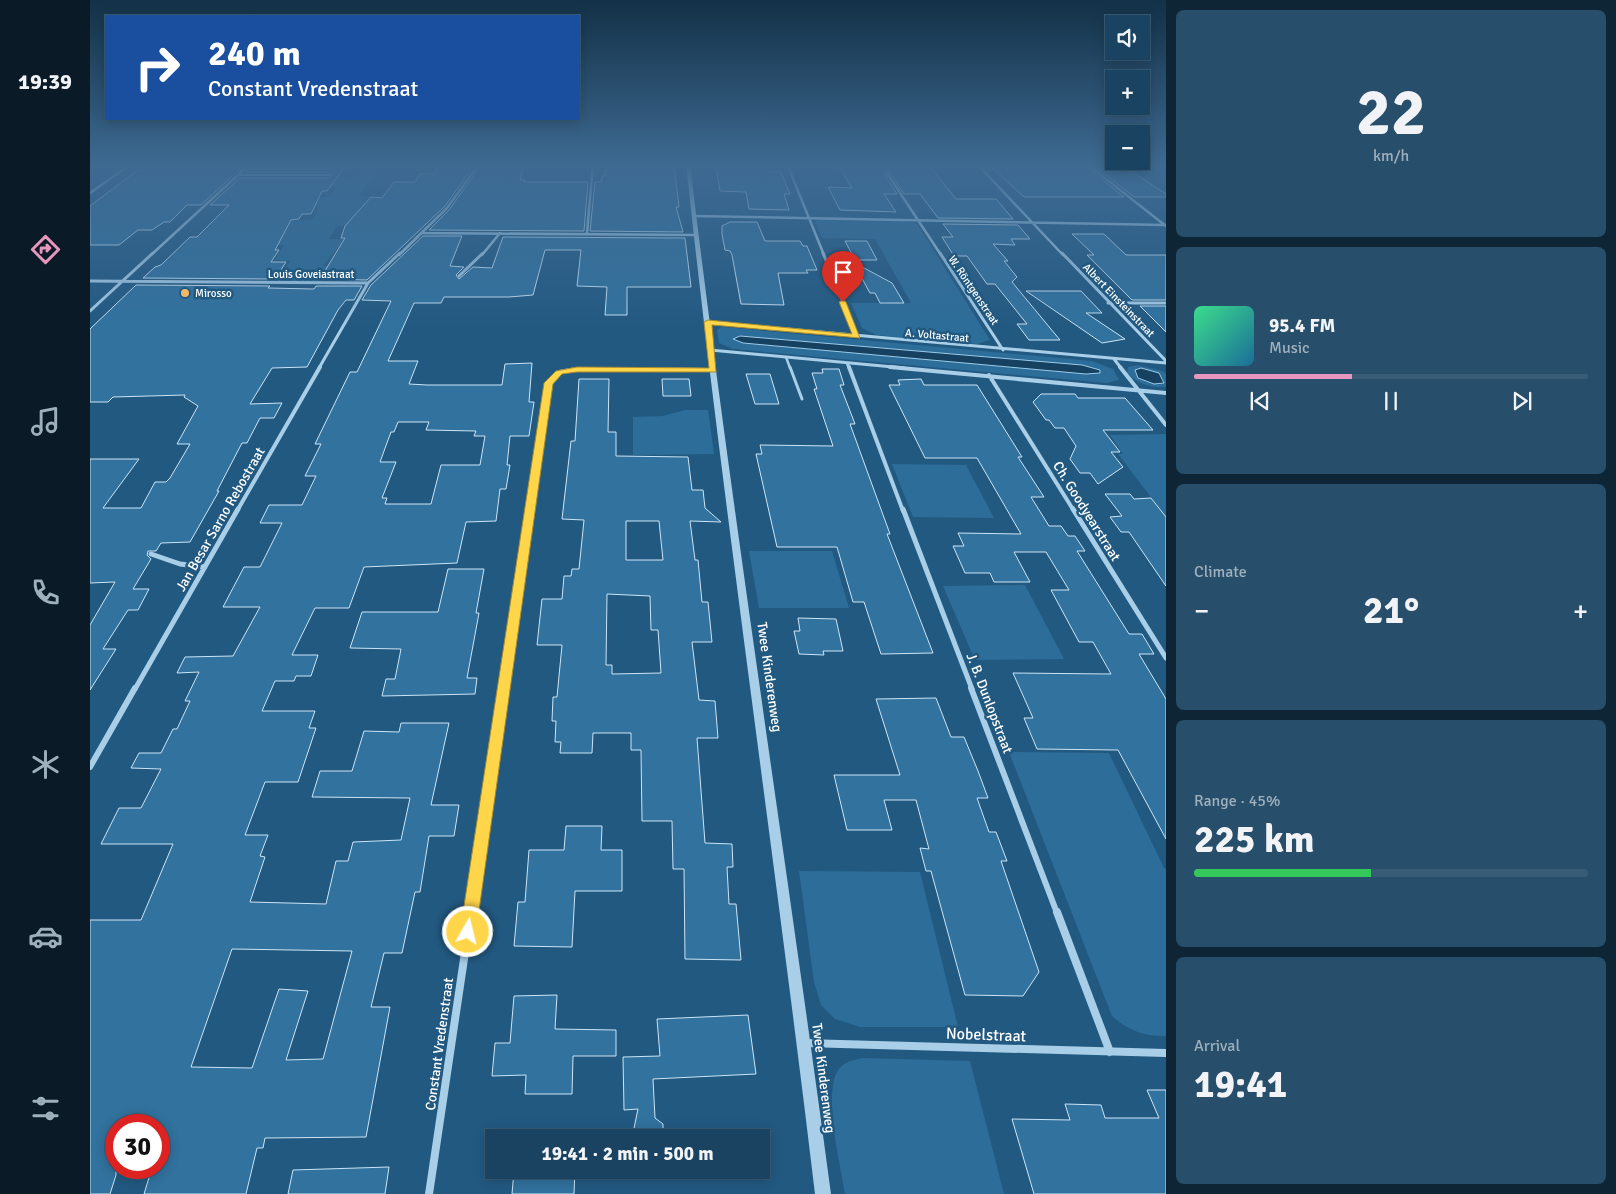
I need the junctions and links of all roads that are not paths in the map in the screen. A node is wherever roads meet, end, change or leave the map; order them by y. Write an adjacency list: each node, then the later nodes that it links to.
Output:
1 (189, 220): 17 (street)
2 (436, 220): 11 (street, Louis Goveiastraat)
3 (588, 220): 13 (street)
4 (694, 220): 14 (street, Twee Kinderenweg)
5 (808, 220): 23 (street)
6 (902, 220): 7 (street)
7 (917, 220): 9 (street); 25 (street, W. Röntgenstraat)
8 (1029, 220): 9 (street, Albert Einsteinstraat)
9 (1031, 222): 10 (street); 19 (street, Albert Einsteinstraat)
10 (1166, 225)
11 (423, 233): 12 (street); 18 (street, Louis Goveiastraat)
12 (500, 233): 13 (street); 15 (street)
13 (587, 234): 14 (street)
14 (696, 235): 22 (street, Twee Kinderenweg)
15 (459, 276)
16 (90, 281): 17 (street, Louis Goveiastraat)
17 (121, 282): 18 (street, Louis Goveiastraat); 21 (street)
18 (368, 283): 37 (street, Jan Besar Sarno Rebostraat)
19 (1108, 302): 20 (street); 28 (street, Albert Einsteinstraat)
20 (1166, 303)
21 (90, 311)
22 (708, 322): 23 (street, A. Voltastraat); 24 (street, Twee Kinderenweg)
23 (857, 336): 25 (street, A. Voltastraat)
24 (710, 350): 26 (street); 30 (street, Twee Kinderenweg)
25 (1003, 350): 27 (street, A. Voltastraat)
26 (786, 358): 29 (street); 34 (lane)
27 (1114, 359): 28 (street, A. Voltastraat); 32 (street)
28 (1166, 362)
29 (847, 363): 31 (street); 41 (street, J. B. Dunlopstraat)
30 (714, 370): 40 (street, Twee Kinderenweg); 43 (street, Constant Vredenstraat)
31 (989, 375): 32 (street); 38 (street, Ch. Goodyearstraat)
32 (1136, 390): 33 (street); 35 (street)
33 (1166, 393)
34 (802, 399)
35 (1166, 425)
36 (151, 554): 37 (street)
37 (205, 567): 39 (street, Jan Besar Sarno Rebostraat)
38 (1166, 658)
39 (90, 767)
40 (805, 1043): 41 (street, Nobelstraat); 44 (street, Twee Kinderenweg)
41 (1110, 1052): 42 (street, Nobelstraat)
42 (1166, 1053)
43 (429, 1194)
44 (823, 1194)

